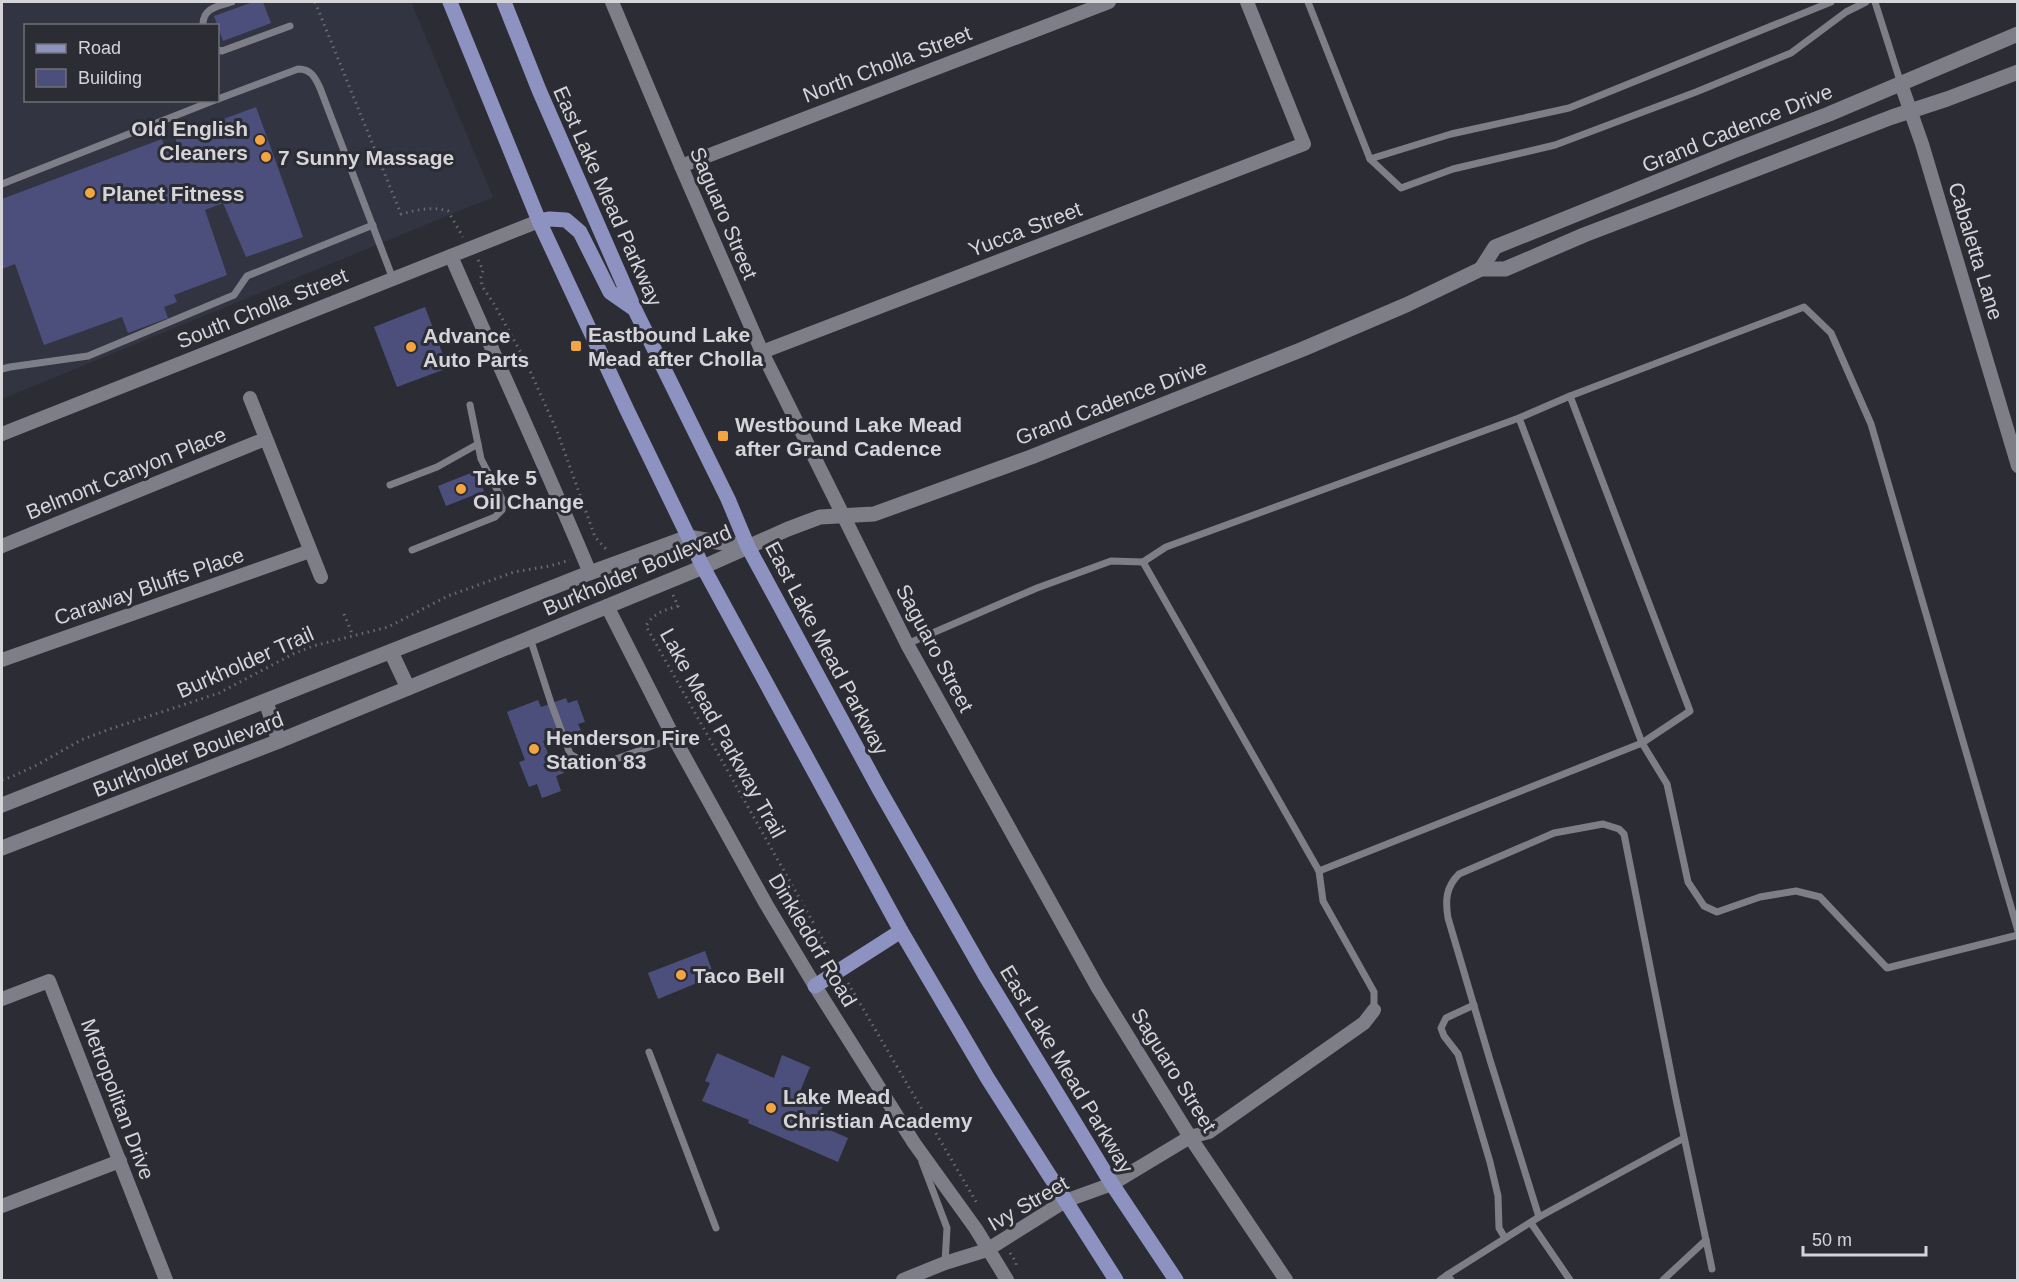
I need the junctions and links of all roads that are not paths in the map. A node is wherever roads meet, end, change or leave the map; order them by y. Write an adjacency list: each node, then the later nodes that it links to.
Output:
1 (232, 2): 11 (lane)
2 (450, 2): 23 (main road)
3 (504, 2): 28 (main road, East Lake Mead Parkway)
4 (612, 2): 21 (street, Saguaro Street)
5 (1109, 2): 21 (street, North Cholla Street)
6 (1247, 2): 29 (street, Yucca Street)
7 (1308, 2): 20 (lane)
8 (1826, 2): 20 (lane)
9 (1866, 2): 20 (lane)
10 (1875, 2): 16 (lane)
11 (203, 24)
12 (290, 26): 14 (lane)
13 (2018, 34): 16 (main road, Grand Cadence Drive)
14 (219, 50)
15 (2018, 72): 19 (main road, Grand Cadence Drive)
16 (1901, 84): 19 (street, Cabaletta Lane); 26 (main road, Grand Cadence Drive)
17 (219, 99): 24 (lane)
18 (211, 102): 22 (lane)
19 (1910, 110): 26 (main road, Grand Cadence Drive); 36 (street, Cabaletta Lane)
20 (1370, 159)
21 (681, 166): 29 (street, Saguaro Street)
22 (2, 184)
23 (539, 221): 25 (street, South Cholla Street); 28 (main road); 42 (main road)
24 (373, 225): 27 (lane); 30 (lane)
25 (451, 256): 27 (street, South Cholla Street); 49 (street)
26 (1481, 269): 41 (main road, Grand Cadence Drive)
27 (393, 279): 35 (street, South Cholla Street)
28 (635, 310): 44 (main road, East Lake Mead Parkway)
29 (762, 352): 41 (street, Saguaro Street)
30 (2, 369)
31 (1570, 396): 34 (lane); 60 (lane); 65 (lane)
32 (250, 398): 37 (street)
33 (470, 405): 38 (lane)
34 (1519, 418): 47 (lane); 60 (lane)
35 (2, 434)
36 (2013, 437): 39 (street, Cabaletta Lane)
37 (265, 440): 43 (street, Belmont Canyon Place); 46 (street)
38 (478, 444): 40 (lane); 45 (lane)
39 (2018, 466)
40 (390, 485)
41 (843, 516): 44 (main road, Grand Cadence Drive); 53 (street, Saguaro Street)
42 (688, 537): 44 (main road, Burkholder Boulevard); 48 (main road); 49 (main road, Burkholder Boulevard)
43 (2, 546)
44 (748, 546): 48 (main road, Burkholder Boulevard); 75 (main road, East Lake Mead Parkway)
45 (412, 550)
46 (310, 551): 50 (street); 55 (street, Caraway Bluffs Place)
47 (1143, 562): 53 (lane); 63 (lane)
48 (703, 567): 51 (main road, Burkholder Boulevard); 64 (main road)
49 (590, 573): 54 (main road, Burkholder Boulevard)
50 (321, 578)
51 (607, 606): 52 (main road, Burkholder Boulevard); 58 (street, Dinkledorf Road)
52 (530, 638): 56 (main road, Burkholder Boulevard); 58 (lane)
53 (907, 644): 71 (street, Saguaro Street)
54 (391, 652): 56 (main road); 57 (main road, Burkholder Boulevard)
55 (2, 660)
56 (408, 688): 59 (main road, Burkholder Boulevard)
57 (266, 702): 59 (main road); 61 (main road, Burkholder Boulevard)
58 (674, 738): 66 (street, Dinkledorf Road)
59 (279, 741): 62 (main road, Burkholder Boulevard)
60 (1642, 742): 63 (lane); 65 (lane)
61 (2, 805)
62 (2, 848)
63 (1319, 871): 69 (lane)
64 (901, 932): 66 (main road); 76 (main road)
65 (2018, 933)
66 (815, 986): 73 (street, Dinkledorf Road)
67 (2, 999): 74 (street, Metropolitan Drive)
68 (1474, 1005): 72 (lane); 78 (lane); 81 (lane)
69 (1374, 1010): 71 (street, Ivy Street)
70 (649, 1052): 80 (lane)
71 (1190, 1137): 75 (street, Ivy Street); 92 (street, Saguaro Street)
72 (1684, 1138): 78 (lane); 82 (lane)
73 (914, 1143): 83 (street, Dinkledorf Road); 84 (lane)
74 (120, 1161): 77 (street); 88 (street, Metropolitan Drive)
75 (1112, 1184): 76 (street, Ivy Street); 91 (main road, East Lake Mead Parkway)
76 (1065, 1202): 83 (street, Ivy Street); 90 (main road)
77 (2, 1206)
78 (1539, 1217): 79 (lane)
79 (1531, 1223): 81 (lane); 94 (lane)
80 (716, 1228)
81 (1505, 1239): 87 (lane)
82 (1706, 1240): 85 (lane); 95 (lane)
83 (987, 1250): 84 (street, Ivy Street); 86 (street, Dinkledorf Road)
84 (945, 1263): 89 (street, Ivy Street)
85 (1712, 1269)
86 (1012, 1275)
87 (1449, 1278): 93 (lane)
88 (166, 1281)
89 (903, 1281)
90 (1116, 1281)
91 (1176, 1281)
92 (1286, 1281)
93 (1440, 1281)
94 (1570, 1281)
95 (1663, 1281)

